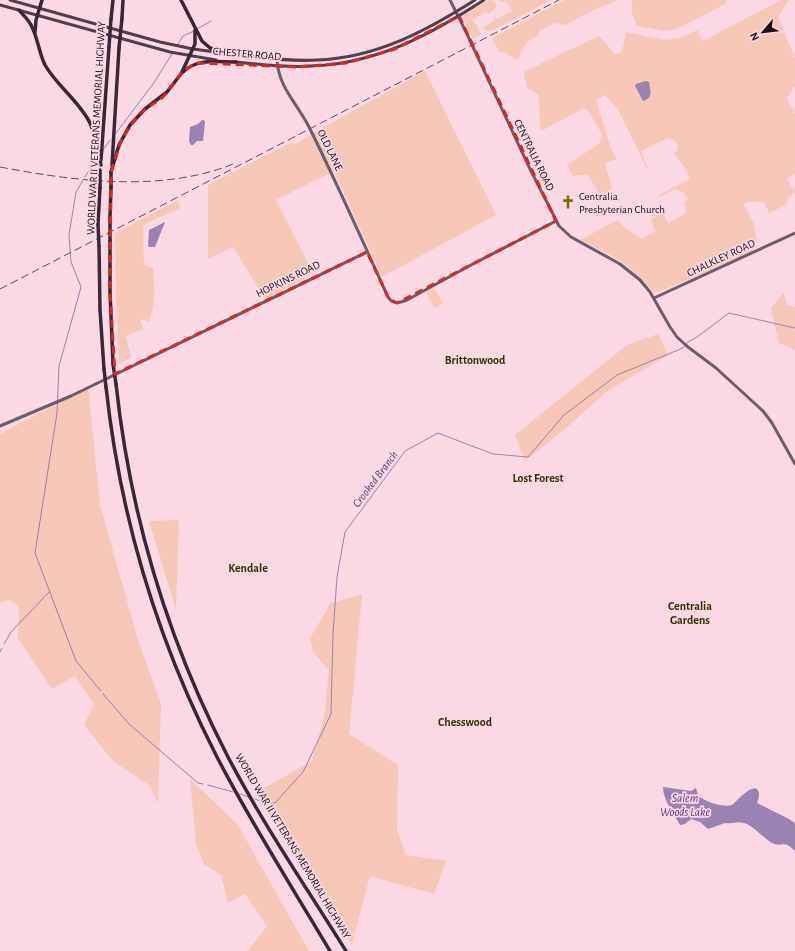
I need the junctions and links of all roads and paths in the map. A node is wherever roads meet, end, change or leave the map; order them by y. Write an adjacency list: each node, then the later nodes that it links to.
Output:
1 (10, 0): 10 (main road, CHESTER ROAD)
2 (42, 0): 10 (highway)
3 (113, 0): 24 (highway, WORLD WAR II VETERANS MEMORIAL HIGHWAY, bridge)
4 (123, 0): 25 (highway, WORLD WAR II VETERANS MEMORIAL HIGHWAY, bridge)
5 (181, 0): 15 (highway)
6 (450, 0): 12 (main road, CENTRALIA ROAD)
7 (475, 0): 12 (main road, CHESTER ROAD)
8 (484, 0): 14 (main road, CHESTER ROAD)
9 (0, 5): 11 (main road, CHESTER ROAD)
10 (39, 8): 13 (highway); 17 (main road, CHESTER ROAD)
11 (19, 10): 13 (main road, CHESTER ROAD); 16 (highway)
12 (456, 12): 14 (main road, CENTRALIA ROAD); 20 (main road, CHESTER ROAD)
13 (38, 16): 16 (highway); 19 (main road, CHESTER ROAD)
14 (459, 16): 22 (main road, CHESTER ROAD); 26 (main road, CENTRALIA ROAD)
15 (195, 30): 17 (highway); 18 (highway)
16 (35, 34): 24 (highway)
17 (193, 49): 18 (main road, CHESTER ROAD); 19 (highway)
18 (229, 54): 20 (main road, CHESTER ROAD)
19 (190, 56): 21 (main road, CHESTER ROAD); 23 (highway)
20 (277, 58): 22 (main road, OLD LANE)
21 (236, 62): 22 (main road, CHESTER ROAD); 23 (highway)
22 (277, 66): 28 (main road, OLD LANE)
23 (180, 74): 25 (highway)
24 (101, 165): 32 (highway, WORLD WAR II VETERANS MEMORIAL HIGHWAY, bridge)
25 (111, 172): 33 (highway, WORLD WAR II VETERANS MEMORIAL HIGHWAY, bridge)
26 (556, 221): 28 (main road); 29 (main road, CENTRALIA ROAD)
27 (795, 233): 29 (main road, CHALKLEY ROAD)
28 (367, 252): 30 (main road, HOPKINS ROAD)
29 (654, 298): 31 (main road, CENTRALIA ROAD)
30 (0, 426)
31 (795, 464)
32 (330, 951)
33 (346, 951)

